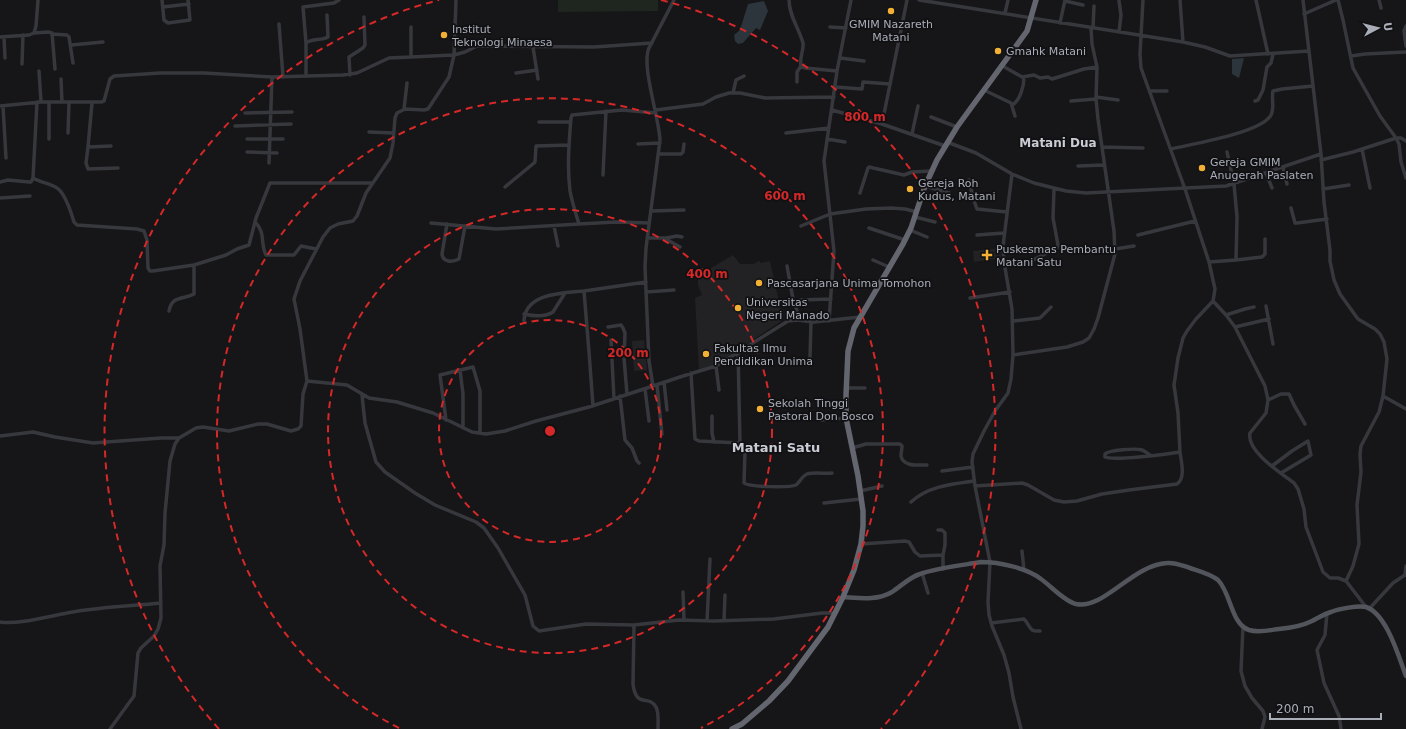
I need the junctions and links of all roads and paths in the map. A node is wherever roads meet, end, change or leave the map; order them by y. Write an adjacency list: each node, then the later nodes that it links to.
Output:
1 (38, 0): 38 (street)
2 (162, 0): 23 (street)
3 (339, 0): 45 (street)
4 (456, 0): 54 (street)
5 (673, 0): 46 (street)
6 (789, 0): 63 (street)
7 (851, 0): 35 (street)
8 (907, 0): 80 (street)
9 (919, 0): 25 (street)
10 (1008, 0): 25 (street)
11 (1036, 0): 29 (highway)
12 (1143, 0): 40 (street)
13 (1180, 0): 44 (street)
14 (1256, 0): 52 (street)
15 (1302, 0): 26 (street)
16 (1337, 0): 26 (street); 55 (street)
17 (1379, 0): 24 (street)
18 (1065, 1): 21 (street); 30 (street)
19 (1119, 1): 37 (street)
20 (189, 2): 23 (street); 23 (street)
21 (1083, 5)
22 (1094, 6): 36 (street)
23 (163, 7)
24 (1382, 8)
25 (1005, 13): 29 (street)
26 (1304, 14): 50 (street)
27 (327, 15): 45 (street)
28 (364, 17): 70 (street)
29 (1032, 17): 30 (street); 62 (highway)
30 (1060, 23): 36 (street)
31 (279, 24): 74 (street)
32 (1406, 26): 48 (street)
33 (411, 28): 56 (street)
34 (830, 28): 35 (street)
35 (846, 28): 58 (street)
36 (1092, 28): 37 (street); 64 (street)
37 (1119, 32): 40 (street)
38 (34, 33): 39 (street); 41 (street)
39 (52, 34): 47 (street); 65 (street)
40 (1141, 35): 44 (street); 85 (street)
41 (23, 36): 42 (street); 61 (street)
42 (2, 37): 57 (street)
43 (103, 42): 47 (street)
44 (1183, 42): 52 (street)
45 (306, 43): 71 (street)
46 (652, 43): 49 (street); 106 (street)
47 (71, 45): 60 (street)
48 (1406, 46)
49 (533, 47): 54 (street); 66 (street)
50 (1309, 51): 53 (street); 81 (street)
51 (1406, 52): 55 (street)
52 (1268, 54): 53 (street)
53 (1273, 54): 84 (street)
54 (454, 55): 56 (street); 102 (street)
55 (1351, 56): 124 (street)
56 (411, 57): 70 (street)
57 (4, 58)
58 (840, 58): 59 (street); 68 (street)
59 (864, 61)
60 (72, 63)
61 (22, 64)
62 (1001, 65): 75 (street); 83 (highway)
63 (801, 66): 68 (street); 78 (street)
64 (1097, 67): 75 (street); 90 (street)
65 (55, 69)
66 (537, 70): 69 (street); 77 (street)
67 (39, 71): 94 (street)
68 (837, 71): 82 (street)
69 (516, 72)
70 (350, 75): 71 (street)
71 (306, 76): 74 (street)
72 (744, 76): 88 (street)
73 (272, 77): 74 (street); 98 (street); 108 (street)
74 (283, 77)
75 (1024, 77): 99 (street)
76 (61, 79): 96 (street)
77 (538, 79)
78 (797, 82)
79 (407, 84): 102 (street)
80 (890, 84): 82 (street); 114 (street)
81 (1313, 86): 87 (street); 148 (street)
82 (835, 87): 89 (street)
83 (984, 90): 99 (street); 117 (highway)
84 (1263, 90): 87 (street); 93 (street)
85 (1150, 91): 86 (street); 141 (street)
86 (1167, 91)
87 (1272, 92): 141 (street)
88 (733, 93): 89 (street); 106 (street)
89 (834, 97): 103 (street)
90 (1096, 98): 91 (street); 92 (street); 139 (street)
91 (1118, 100)
92 (1071, 101)
93 (1255, 101)
94 (39, 102): 95 (street); 100 (street); 160 (street)
95 (49, 102): 96 (street); 125 (street)
96 (62, 102): 97 (street)
97 (69, 102): 98 (street); 121 (street)
98 (92, 103): 138 (street)
99 (1012, 105): 109 (street)
100 (1, 106): 149 (street)
101 (918, 106): 123 (street)
102 (404, 109): 120 (street)
103 (832, 110): 114 (street); 118 (street)
104 (606, 111): 106 (street); 112 (street); 159 (street)
105 (292, 112): 108 (street)
106 (656, 112): 132 (street)
107 (245, 113): 108 (street)
108 (271, 113): 115 (street)
109 (1015, 116)
110 (931, 117): 117 (street)
111 (539, 122): 112 (street)
112 (570, 122): 136 (street)
113 (291, 124): 115 (street)
114 (882, 124): 123 (street)
115 (271, 125): 116 (street); 127 (street)
116 (235, 126)
117 (957, 126): 135 (highway)
118 (829, 128): 122 (street); 129 (street)
119 (369, 132): 120 (street)
120 (394, 132): 164 (street)
121 (68, 133)
122 (786, 133)
123 (912, 134): 135 (street)
124 (1396, 138): 130 (street); 142 (street); 161 (street)
125 (49, 139)
126 (247, 139): 127 (street)
127 (270, 139): 128 (street); 145 (street)
128 (283, 139)
129 (827, 139): 131 (street); 184 (street)
130 (1406, 141)
131 (845, 142)
132 (660, 143): 133 (street); 147 (street)
133 (638, 144)
134 (684, 144): 147 (street)
135 (946, 144): 156 (highway); 158 (street)
136 (569, 145): 169 (street); 193 (street)
137 (111, 146): 138 (street)
138 (88, 147): 155 (street)
139 (1102, 147): 140 (street); 152 (street)
140 (1143, 148)
141 (1171, 149): 170 (street)
142 (1362, 149): 150 (street); 172 (street)
143 (247, 152): 145 (street)
144 (1228, 152): 165 (street)
145 (270, 153): 146 (street); 151 (street)
146 (277, 153)
147 (659, 154): 182 (street)
148 (1320, 154): 150 (street); 154 (street)
149 (6, 158)
150 (1321, 160): 174 (street)
151 (269, 163)
152 (1104, 165): 153 (street); 175 (street)
153 (1078, 166)
154 (1283, 167): 157 (street); 166 (street)
155 (118, 168)
156 (931, 171): 168 (highway); 176 (street)
157 (1266, 173): 165 (street); 171 (street)
158 (1012, 174): 173 (street); 183 (street)
159 (603, 175)
160 (33, 178): 163 (street); 216 (street)
161 (1406, 178)
162 (970, 180): 183 (street)
163 (0, 182)
164 (371, 183): 188 (street); 211 (street)
165 (1234, 184): 170 (street); 214 (street)
166 (1287, 184)
167 (1349, 185): 174 (street)
168 (925, 186): 177 (street); 185 (highway)
169 (505, 187)
170 (1185, 188): 175 (street); 187 (street)
171 (1272, 188)
172 (1370, 188)
173 (1054, 189): 175 (street); 218 (street)
174 (1323, 189): 186 (street)
175 (1109, 192): 212 (street)
176 (860, 193)
177 (949, 193)
178 (30, 196): 179 (street)
179 (0, 198)
180 (1291, 208): 186 (street)
181 (684, 210): 182 (street)
182 (651, 211): 191 (street)
183 (1007, 212): 199 (street)
184 (830, 214): 185 (street); 196 (street); 227 (street)
185 (916, 214): 190 (street); 198 (highway)
186 (1327, 219): 263 (street)
187 (1195, 220): 200 (street); 215 (street)
188 (255, 222): 211 (street); 216 (street)
189 (431, 222): 192 (street)
190 (935, 222)
191 (649, 223): 193 (street); 204 (street)
192 (447, 224): 194 (street); 194 (street)
193 (579, 224): 195 (street)
194 (465, 226): 195 (street)
195 (554, 226): 208 (street)
196 (802, 226)
197 (870, 228): 207 (street)
198 (910, 230): 201 (street); 207 (highway)
199 (1004, 233): 202 (street); 218 (street)
200 (1138, 235)
201 (927, 236)
202 (977, 236)
203 (682, 237): 205 (street)
204 (648, 238): 205 (street); 220 (street)
205 (664, 238): 210 (street)
206 (1265, 239): 214 (street)
207 (906, 240): 219 (highway)
208 (558, 246)
209 (1134, 246): 212 (street)
210 (680, 247)
211 (316, 249): 253 (street)
212 (1115, 249): 248 (street)
213 (872, 260): 219 (street)
214 (1236, 260): 215 (street)
215 (1209, 262): 229 (street)
216 (194, 265): 233 (street)
217 (787, 266): 238 (street)
218 (1005, 266): 224 (street)
219 (889, 267): 236 (highway)
220 (646, 282): 222 (street); 223 (street)
221 (674, 290): 223 (street)
222 (584, 291): 225 (street); 266 (street)
223 (646, 292): 255 (street)
224 (1010, 292): 226 (street); 241 (street)
225 (565, 293): 234 (street); 234 (street)
226 (970, 298)
227 (831, 299): 228 (street); 239 (street)
228 (800, 300)
229 (1213, 301): 235 (street); 283 (street)
230 (1266, 306): 237 (street)
231 (1051, 307): 241 (street)
232 (1254, 308): 235 (street)
233 (169, 311)
234 (524, 314): 240 (street)
235 (1226, 315): 244 (street)
236 (860, 317): 239 (street); 256 (highway)
237 (1269, 319): 244 (street); 246 (street)
238 (797, 320): 242 (street); 247 (street)
239 (830, 320): 242 (street)
240 (524, 321)
241 (1013, 321): 248 (street)
242 (811, 322): 249 (street)
243 (608, 327): 261 (street)
244 (1235, 327): 265 (street)
245 (611, 340): 264 (street)
246 (1273, 344)
247 (738, 351): 250 (street); 281 (street)
248 (1013, 355): 288 (street)
249 (810, 357)
250 (716, 366): 252 (street); 259 (street)
251 (460, 370): 271 (street); 275 (street); 276 (street)
252 (691, 373): 254 (street); 280 (street)
253 (307, 381): 260 (street); 279 (street)
254 (664, 382): 255 (street); 268 (street)
255 (655, 385): 258 (street); 277 (street)
256 (846, 388): 257 (street); 270 (highway)
257 (864, 388)
258 (645, 389): 261 (street); 273 (street)
259 (718, 390)
260 (362, 394): 271 (street); 323 (street)
261 (627, 394): 262 (street)
262 (620, 396): 264 (street); 285 (street)
263 (1383, 396): 267 (street); 309 (street)
264 (614, 399): 266 (street)
265 (1268, 400): 274 (street); 287 (street)
266 (593, 406): 276 (street)
267 (1406, 409)
268 (667, 410)
269 (712, 416): 280 (street)
270 (846, 418): 272 (street); 282 (highway)
271 (446, 420): 275 (street)
272 (821, 420)
273 (649, 421)
274 (1305, 424)
275 (463, 428): 276 (street)
276 (480, 433)
277 (662, 434)
278 (0, 436): 279 (street)
279 (179, 438): 314 (street)
280 (714, 442): 281 (street)
281 (740, 443): 290 (street)
282 (852, 448): 286 (street); 294 (highway)
283 (1180, 452): 284 (street); 292 (street)
284 (1150, 455): 284 (street)
285 (639, 463)
286 (927, 465)
287 (1272, 466): 291 (street); 291 (street)
288 (973, 467): 289 (street); 292 (street)
289 (942, 471)
290 (832, 473)
291 (1281, 473): 309 (street)
292 (974, 484): 296 (street); 303 (street)
293 (882, 486): 294 (street)
294 (860, 491): 295 (highway)
295 (861, 499): 297 (street); 299 (highway)
296 (911, 502)
297 (824, 503)
298 (938, 530): 301 (street)
299 (861, 544): 301 (street); 313 (highway)
300 (1022, 551): 306 (street)
301 (943, 555): 305 (street)
302 (710, 559): 319 (street)
303 (990, 562): 305 (main road); 306 (main road); 322 (street)
304 (1406, 566): 308 (street)
305 (943, 569): 307 (main road)
306 (1024, 570): 324 (main road)
307 (922, 573): 311 (street); 313 (main road)
308 (1405, 575): 315 (street)
309 (1346, 581): 315 (street)
310 (683, 592): 318 (street)
311 (928, 593)
312 (725, 595): 320 (street)
313 (843, 597): 316 (highway)
314 (162, 603): 321 (street); 327 (street)
315 (1368, 608): 317 (main road); 326 (main road)
316 (836, 613): 320 (street); 329 (highway)
317 (1328, 613): 324 (main road); 332 (street)
318 (684, 620): 319 (street); 323 (street)
319 (707, 621): 320 (street)
320 (724, 621)
321 (0, 622)
322 (991, 624): 325 (street); 330 (street)
323 (634, 625): 328 (street)
324 (1243, 626): 331 (street)
325 (1040, 631)
326 (1406, 676)
327 (110, 729)
328 (658, 729)
329 (732, 729)
330 (1021, 729)
331 (1262, 729)
332 (1341, 729)

